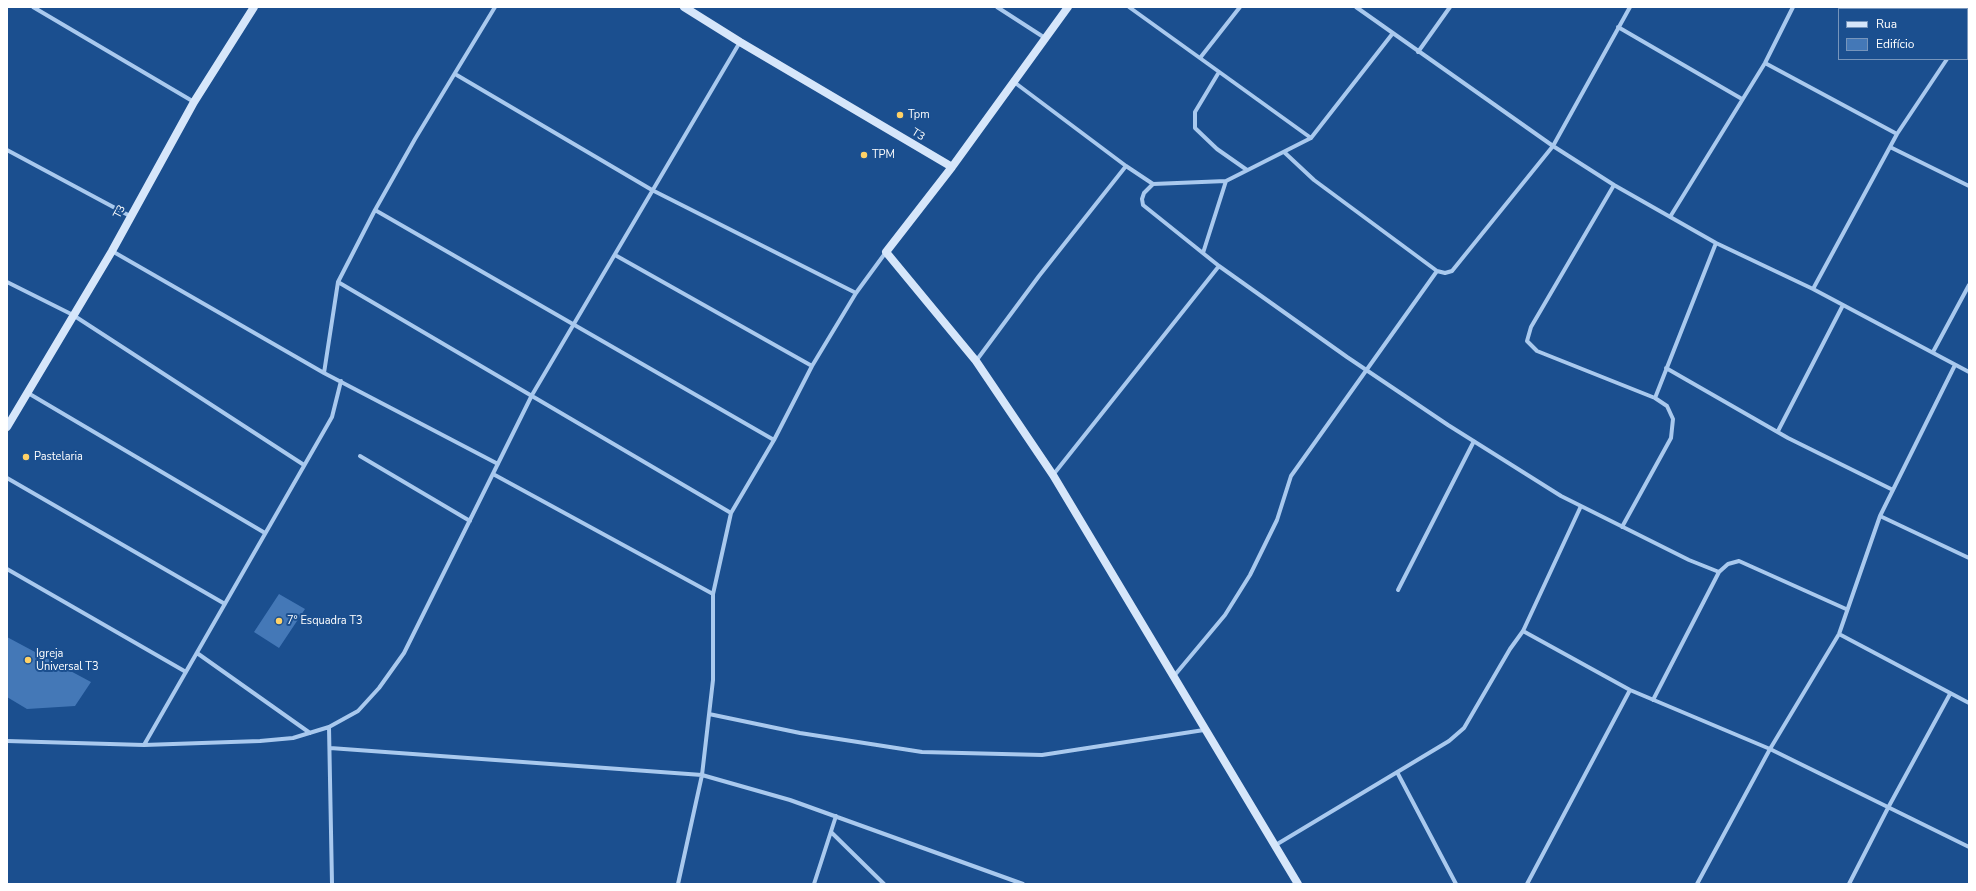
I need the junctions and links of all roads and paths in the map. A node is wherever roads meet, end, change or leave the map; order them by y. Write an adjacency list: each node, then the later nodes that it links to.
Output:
1 (33, 7): 25 (street)
2 (254, 7): 25 (street, T3)
3 (495, 7): 22 (street)
4 (684, 7): 16 (street, T3)
5 (996, 7): 15 (street)
6 (1068, 7): 15 (street)
7 (1129, 7): 18 (street)
8 (1240, 7): 18 (street)
9 (1356, 7): 14 (street)
10 (1450, 7): 17 (street)
11 (1630, 7): 13 (street)
12 (1792, 7): 20 (street)
13 (1618, 27): 24 (street); 28 (street)
14 (1393, 33): 17 (street); 27 (street)
15 (1045, 38): 23 (street)
16 (740, 42): 33 (street, T3); 39 (street)
17 (1418, 52): 28 (street)
18 (1200, 58): 21 (street)
19 (1946, 60): 26 (street)
20 (1764, 63): 24 (street); 26 (street)
21 (1219, 72): 27 (street); 34 (street)
22 (455, 74): 39 (street); 40 (street)
23 (1014, 82): 32 (street); 33 (street)
24 (1742, 99): 42 (street)
25 (194, 102): 41 (street, T3)
26 (1897, 134): 29 (street)
27 (1312, 138): 31 (street)
28 (1553, 146): 37 (street); 49 (street)
29 (1890, 148): 38 (street); 53 (street)
30 (7, 150): 41 (street)
31 (1284, 152): 34 (street); 49 (street)
32 (1126, 166): 36 (street); 59 (street)
33 (952, 167): 45 (street)
34 (1247, 170): 35 (street)
35 (1226, 181): 36 (street); 46 (street)
36 (1153, 184): 46 (street)
37 (1614, 185): 42 (street); 69 (street)
38 (1969, 186)
39 (652, 190): 47 (street); 54 (street)
40 (375, 210): 51 (street); 57 (street)
41 (130, 216): 44 (street, T3)
42 (1670, 217): 43 (street)
43 (1716, 242): 53 (street); 62 (street)
44 (112, 251): 56 (street, T3); 65 (street)
45 (886, 252): 54 (street); 59 (street)
46 (1204, 253): 48 (street)
47 (615, 255): 57 (street); 61 (street)
48 (1219, 266): 63 (street); 78 (street)
49 (1437, 271): 63 (street)
50 (7, 282): 56 (street)
51 (338, 282): 65 (street); 68 (street)
52 (1969, 285): 58 (street)
53 (1813, 289): 55 (street)
54 (856, 293): 61 (street)
55 (1843, 305): 58 (street); 71 (street)
56 (73, 314): 67 (street, T3); 76 (street)
57 (574, 324): 68 (street); 72 (street)
58 (1933, 352): 60 (street)
59 (976, 361): 78 (street)
60 (1955, 365): 64 (street); 80 (street)
61 (812, 366): 72 (street)
62 (1666, 368): 69 (street); 71 (street)
63 (1366, 370): 73 (street); 98 (street)
64 (1969, 372)
65 (324, 373): 66 (street)
66 (341, 381): 75 (street); 76 (street)
67 (28, 393): 70 (street, T3); 86 (street)
68 (532, 395): 75 (street); 82 (street)
69 (1655, 398): 85 (street)
70 (7, 427)
71 (1778, 431): 80 (street)
72 (774, 440): 82 (street)
73 (1474, 442): 81 (street); 90 (street)
74 (360, 456): 84 (street)
75 (498, 464): 77 (street)
76 (304, 465): 86 (street)
77 (493, 474): 84 (street); 91 (street)
78 (1053, 475): 98 (street)
79 (7, 478): 92 (street)
80 (1893, 490): 83 (street)
81 (1580, 506): 85 (street); 94 (street)
82 (731, 513): 91 (street)
83 (1880, 516): 87 (street); 93 (street)
84 (470, 521): 104 (street)
85 (1622, 527): 89 (street)
86 (265, 533): 92 (street)
87 (1969, 558)
88 (7, 569): 97 (street)
89 (1719, 572): 93 (street); 101 (street)
90 (1398, 590)
91 (713, 594): 103 (street)
92 (225, 604): 96 (street)
93 (1846, 609): 95 (street)
94 (1523, 631): 99 (street); 111 (street)
95 (1839, 634): 100 (street); 110 (street)
96 (197, 652): 97 (street); 106 (street)
97 (186, 672): 108 (street)
98 (1173, 676): 105 (street)
99 (1630, 690): 101 (street); 125 (street)
100 (1950, 694): 102 (street); 113 (street)
101 (1653, 700): 110 (street)
102 (1969, 703)
103 (709, 714): 105 (street); 112 (street)
104 (329, 727): 106 (street); 109 (street)
105 (1204, 730): 116 (street)
106 (310, 733): 108 (street)
107 (7, 741): 108 (street)
108 (144, 746)
109 (330, 748): 112 (street); 118 (street)
110 (1770, 749): 113 (street); 126 (street)
111 (1397, 772): 116 (street); 124 (street)
112 (702, 775): 114 (street); 119 (street)
113 (1889, 806): 117 (street); 127 (street)
114 (836, 816): 115 (street); 122 (street)
115 (831, 832): 120 (street); 121 (street)
116 (1274, 846): 123 (street)
117 (1969, 847)
118 (332, 884)
119 (678, 884)
120 (814, 884)
121 (884, 884)
122 (1023, 884)
123 (1298, 884)
124 (1456, 884)
125 (1527, 884)
126 (1697, 884)
127 (1849, 884)

